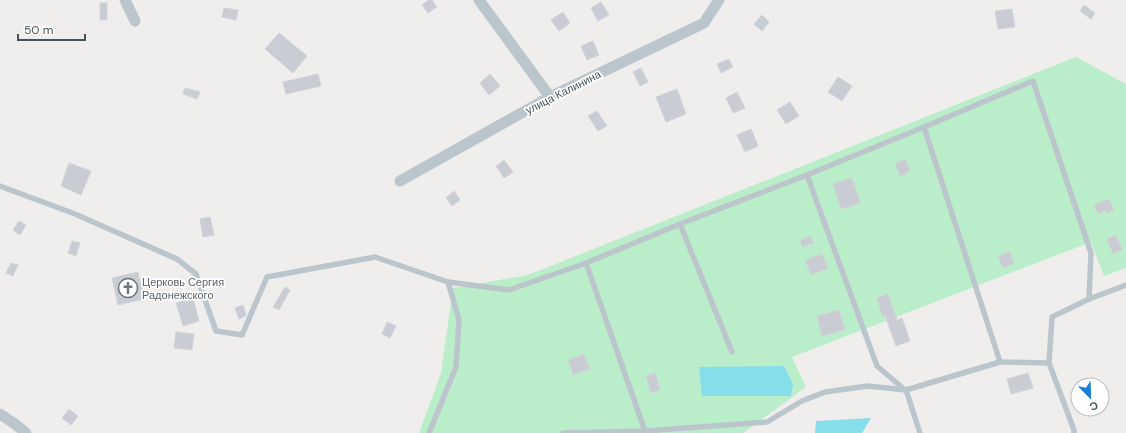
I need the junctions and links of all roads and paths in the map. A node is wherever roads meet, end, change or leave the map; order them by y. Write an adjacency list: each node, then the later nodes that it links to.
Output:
1 (125, 0): 4 (street)
2 (479, 0): 5 (street)
3 (719, 0): 5 (street, улица Калинина)
4 (134, 21)
5 (550, 97): 8 (street, улица Калинина)
6 (924, 127): 7 (lane); 14 (lane); 16 (lane)
7 (807, 175): 10 (lane); 18 (lane)
8 (400, 182)
9 (0, 186): 12 (lane)
10 (680, 224): 11 (lane); 15 (lane)
11 (586, 263): 12 (lane); 20 (lane)
12 (448, 282): 22 (lane)
13 (1126, 285): 14 (lane)
14 (1089, 299): 17 (lane)
15 (732, 352)
16 (1000, 362): 17 (lane); 18 (lane)
17 (1049, 363): 25 (lane)
18 (906, 390): 20 (lane); 24 (lane)
19 (0, 414): 21 (street)
20 (645, 431): 23 (lane)
21 (26, 433)
22 (429, 433)
23 (563, 433)
24 (920, 433)
25 (1074, 433)

